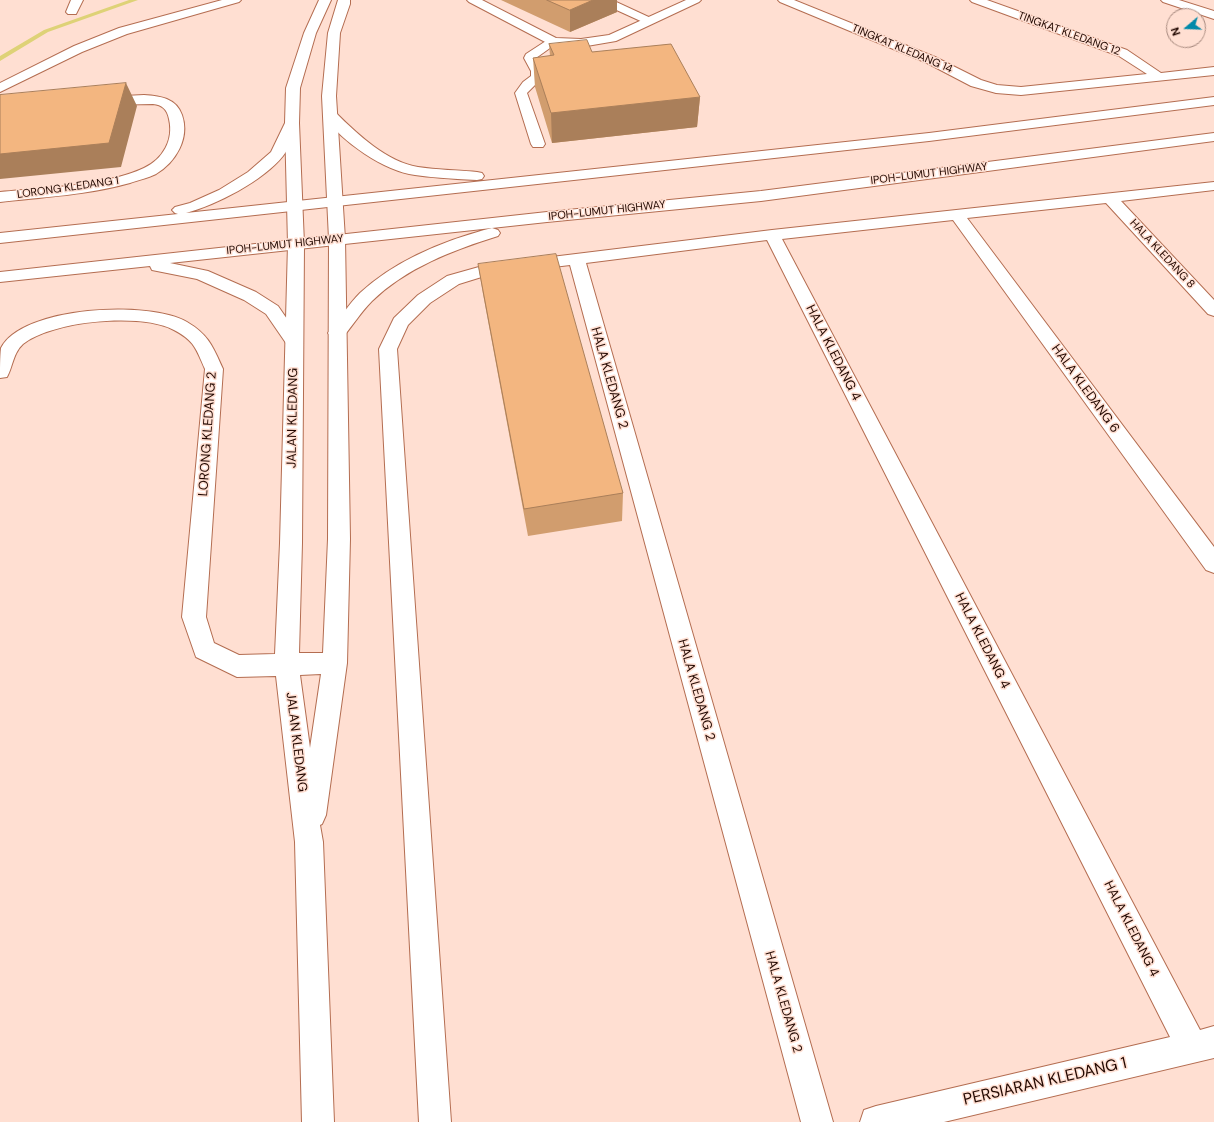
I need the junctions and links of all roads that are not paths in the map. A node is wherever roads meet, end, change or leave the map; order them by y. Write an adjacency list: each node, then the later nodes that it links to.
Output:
1 (78, 0): 11 (main road)
2 (235, 0): 17 (main road)
3 (326, 0): 21 (main road, JALAN KLEDANG)
4 (344, 0): 20 (main road, JALAN KLEDANG)
5 (473, 0): 14 (main road)
6 (603, 0): 13 (lane)
7 (695, 0): 13 (main road)
8 (784, 0): 16 (main road, TINGKAT KLEDANG 14)
9 (976, 0): 16 (main road, TINGKAT KLEDANG 12)
10 (1167, 0): 12 (main road)
11 (72, 12)
12 (1214, 15)
13 (649, 21): 14 (main road)
14 (554, 41): 23 (lane)
15 (1214, 71): 16 (main road, TINGKAT KLEDANG 14)
16 (1158, 76)
17 (0, 88)
18 (1214, 101): 24 (main road)
19 (90, 103): 26 (main road, LORONG KLEDANG 1)
20 (331, 116): 24 (main road); 28 (main road, JALAN KLEDANG)
21 (292, 123): 29 (main road, JALAN KLEDANG); 32 (main road)
22 (1214, 136): 31 (main road, IPOH-LUMUT HIGHWAY)
23 (538, 144)
24 (544, 180): 28 (main road)
25 (1214, 186): 27 (main road)
26 (0, 197)
27 (1111, 199): 30 (main road); 40 (main road, HALA KLEDANG 8)
28 (336, 202): 29 (main road); 35 (main road, JALAN KLEDANG)
29 (295, 206): 32 (main road); 36 (main road, JALAN KLEDANG)
30 (957, 215): 33 (main road); 44 (main road, HALA KLEDANG 6)
31 (547, 217): 35 (main road, IPOH-LUMUT HIGHWAY); 41 (main road)
32 (128, 224): 34 (main road)
33 (772, 235): 37 (main road); 48 (main road, HALA KLEDANG 4)
34 (0, 238)
35 (337, 239): 36 (main road, IPOH-LUMUT HIGHWAY); 41 (main road, JALAN KLEDANG)
36 (296, 244): 38 (main road, IPOH-LUMUT HIGHWAY); 42 (main road, JALAN KLEDANG)
37 (576, 258): 50 (main road); 51 (main road, HALA KLEDANG 2)
38 (137, 262): 39 (main road, IPOH-LUMUT HIGHWAY); 42 (main road)
39 (0, 277)
40 (1214, 310)
41 (337, 333): 45 (main road, JALAN KLEDANG)
42 (294, 342): 46 (main road, JALAN KLEDANG)
43 (0, 372): 46 (main road, LORONG KLEDANG 2)
44 (1214, 564)
45 (335, 663): 46 (main road, LORONG KLEDANG 2); 47 (main road, JALAN KLEDANG)
46 (287, 665): 47 (main road, JALAN KLEDANG)
47 (309, 842): 49 (main road, JALAN KLEDANG)
48 (1203, 1045): 52 (main road, PERSIARAN KLEDANG 1)
49 (318, 1122)
50 (435, 1122)
51 (817, 1122)
52 (876, 1122)

